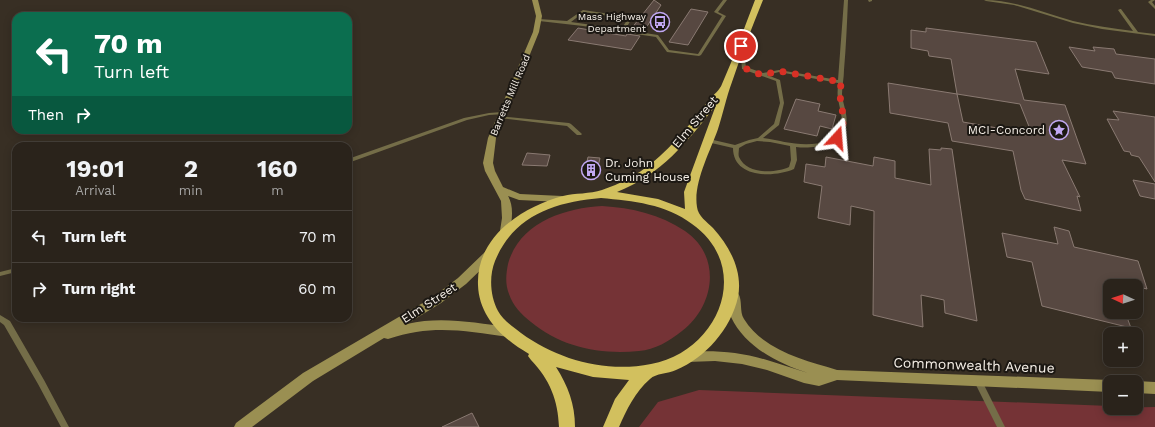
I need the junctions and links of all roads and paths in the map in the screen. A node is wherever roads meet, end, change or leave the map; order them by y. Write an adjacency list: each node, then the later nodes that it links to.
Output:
1 (535, 0): 9 (street, Barretts Mill Road)
2 (725, 0): 11 (lane)
3 (759, 0): 14 (highway, Elm Street)
4 (846, 0): 16 (lane)
5 (986, 0): 12 (lane)
6 (1154, 0): 7 (lane)
7 (1155, 8)
8 (1120, 10): 12 (lane)
9 (539, 20): 10 (lane); 18 (street, Barretts Mill Road)
10 (568, 22): 11 (lane); 11 (lane)
11 (622, 31)
12 (1137, 33): 13 (lane)
13 (1155, 35)
14 (741, 46): 15 (lane); 17 (highway, Elm Street)
15 (762, 75): 16 (lane); 20 (lane)
16 (841, 82): 22 (lane)
17 (727, 83): 21 (highway, Elm Street); 26 (highway, Elm Street)
18 (501, 115): 19 (lane); 24 (lane); 25 (street, Barretts Mill Road)
19 (579, 134)
20 (760, 138): 22 (lane); 23 (lane)
21 (708, 141): 23 (lane); 28 (highway, Elm Street)
22 (793, 146): 23 (lane)
23 (736, 147)
24 (352, 160)
25 (500, 189): 27 (street); 29 (street, Barretts Mill Road)
26 (601, 194): 27 (highway); 28 (highway)
27 (562, 199): 29 (highway)
28 (701, 224): 33 (highway)
29 (505, 231): 30 (highway)
30 (490, 254): 35 (highway); 36 (street, Elm Street)
31 (12, 271): 32 (lane)
32 (0, 274)
33 (733, 287): 38 (highway); 40 (street, Commonwealth Avenue)
34 (0, 318): 45 (lane)
35 (508, 332): 36 (street, Elm Street); 37 (highway)
36 (362, 344): 46 (street, Elm Street)
37 (525, 346): 39 (highway); 47 (highway)
38 (685, 357): 39 (highway); 40 (street, Commonwealth Avenue)
39 (647, 372): 48 (highway)
40 (837, 376): 41 (street, Commonwealth Avenue)
41 (978, 381): 42 (street, Commonwealth Avenue); 49 (lane)
42 (1103, 386)
43 (1143, 387): 44 (street)
44 (1155, 388)
45 (65, 427)
46 (241, 427)
47 (567, 427)
48 (611, 427)
49 (1001, 427)

